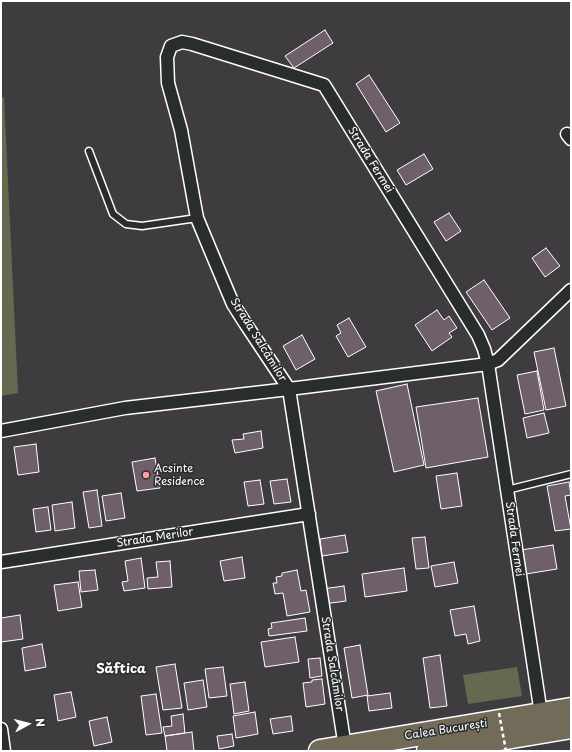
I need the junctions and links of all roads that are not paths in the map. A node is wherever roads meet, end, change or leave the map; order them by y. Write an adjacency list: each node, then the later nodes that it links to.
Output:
1 (182, 42): 3 (street, Strada Salcâmilor); 5 (street, Strada Fermei)
2 (89, 151): 3 (lane)
3 (197, 218): 6 (street, Strada Salcâmilor)
4 (571, 290): 5 (street)
5 (488, 364): 6 (street); 9 (street, Strada Fermei)
6 (289, 389): 7 (street); 10 (street, Strada Salcâmilor)
7 (1, 431)
8 (571, 474): 9 (lane)
9 (507, 490): 13 (street, Strada Fermei)
10 (309, 514): 11 (street, Strada Merilor); 16 (street, Strada Salcâmilor)
11 (1, 562)
12 (571, 709): 13 (highway, Calea București)
13 (541, 714): 16 (highway, Calea București)
14 (571, 727): 17 (highway, Calea București)
15 (1, 729): 18 (street)
16 (345, 747): 19 (highway, Calea București)
17 (476, 747): 20 (highway, Calea București)
18 (4, 751)
19 (320, 751)
20 (428, 751)

